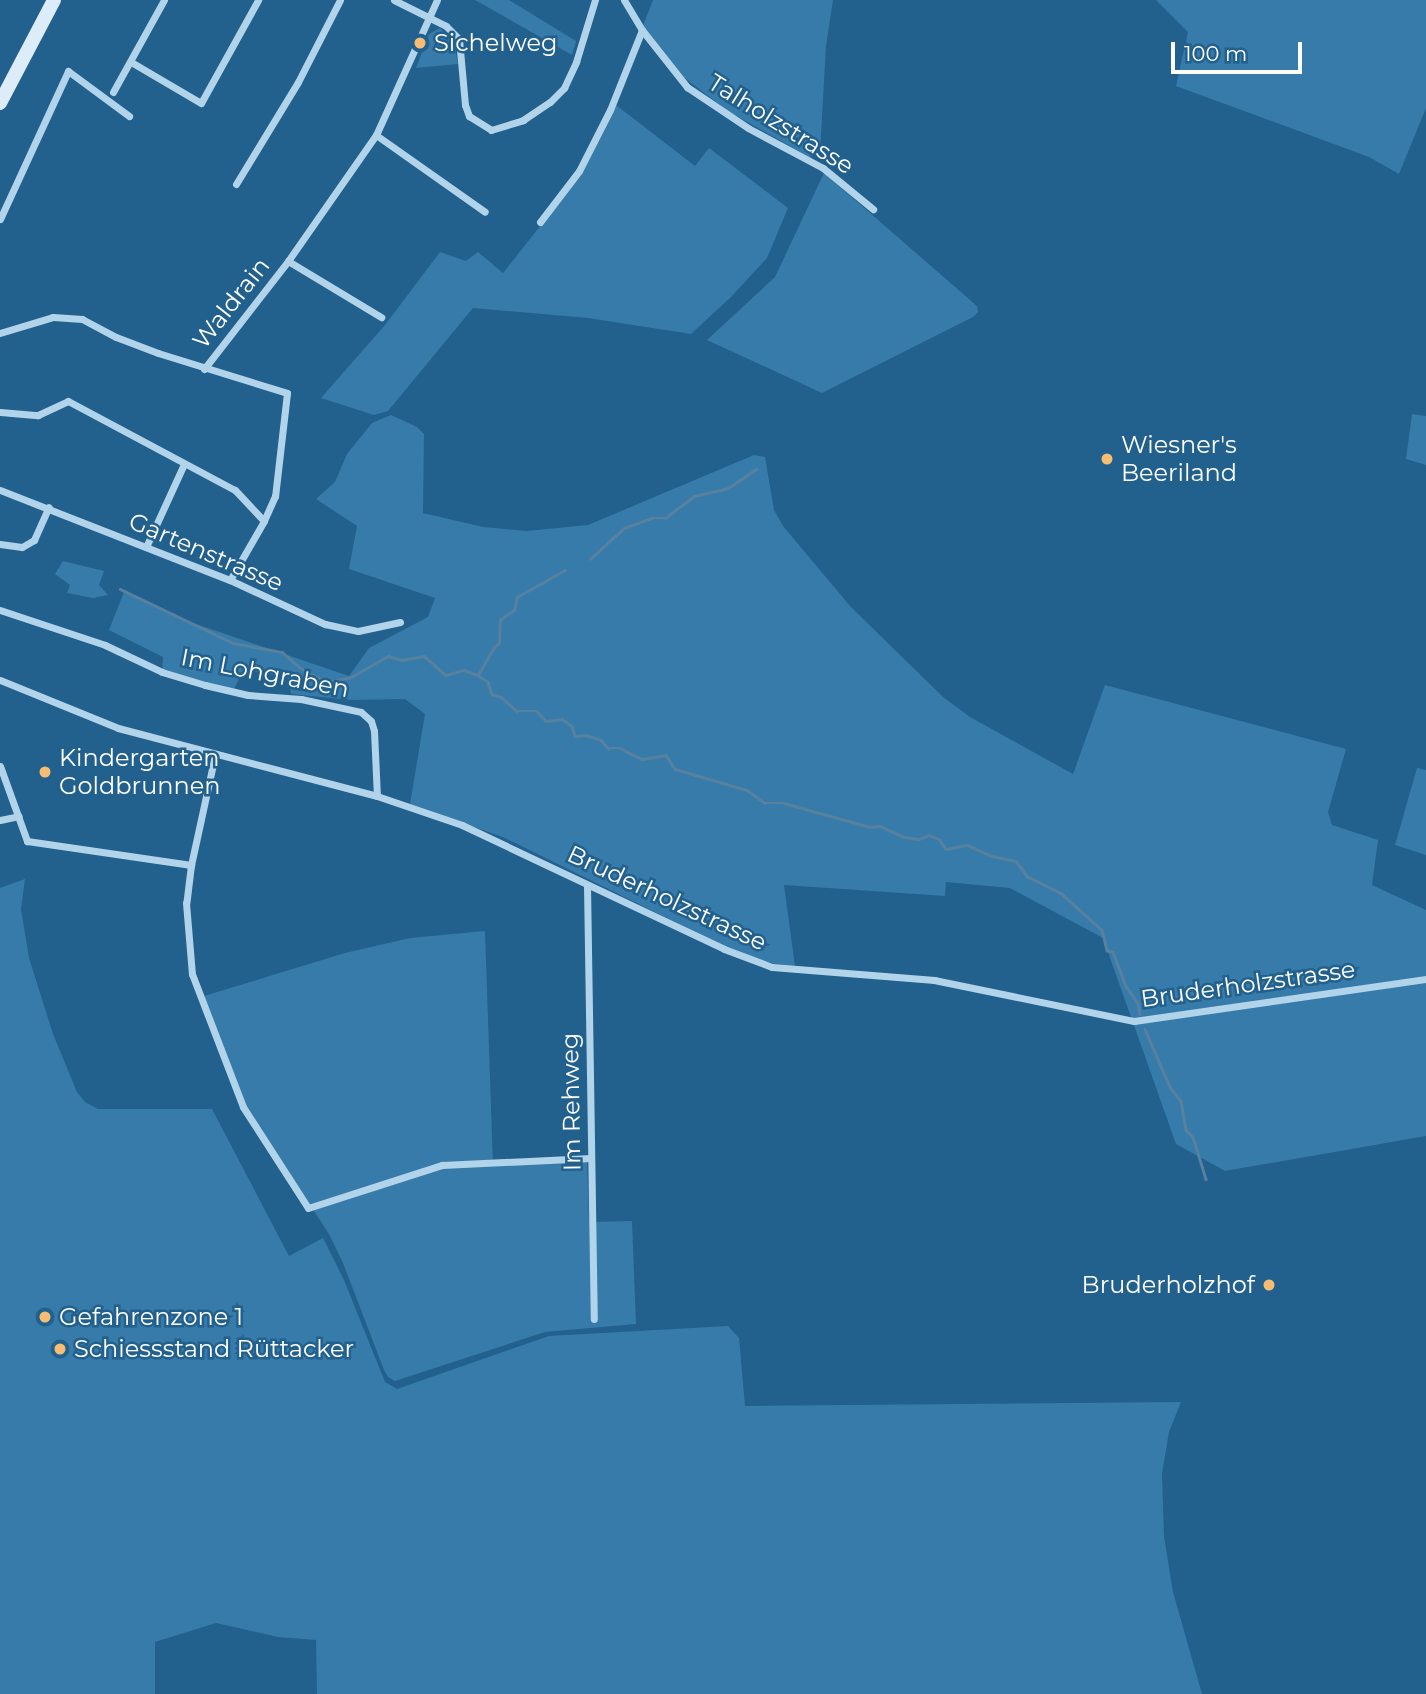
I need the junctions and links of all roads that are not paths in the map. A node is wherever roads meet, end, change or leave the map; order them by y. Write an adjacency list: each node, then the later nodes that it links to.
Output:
1 (54, 0): 13 (main road)
2 (164, 0): 11 (street)
3 (258, 0): 11 (street)
4 (340, 0): 16 (street)
5 (394, 0): 9 (street)
6 (437, 0): 9 (street, Waldrain)
7 (595, 0): 9 (street)
8 (624, 0): 10 (street, Talholzstrasse)
9 (430, 18): 15 (street, Waldrain)
10 (642, 30): 17 (street, Talholzstrasse); 20 (street)
11 (131, 62): 12 (street)
12 (113, 92)
13 (0, 103)
14 (129, 116): 19 (street)
15 (376, 135): 18 (street); 21 (street, Waldrain)
16 (236, 184)
17 (873, 209)
18 (485, 212)
19 (0, 219)
20 (540, 222)
21 (288, 261): 22 (street); 24 (street, Waldrain)
22 (381, 317)
23 (0, 333): 24 (street)
24 (204, 369): 29 (street)
25 (0, 412): 26 (street)
26 (184, 464): 29 (street); 31 (street)
27 (0, 490): 28 (street, Gartenstrasse)
28 (49, 507): 30 (street); 31 (street, Gartenstrasse)
29 (264, 521): 32 (street)
30 (0, 544)
31 (146, 547): 32 (street, Gartenstrasse)
32 (230, 580): 34 (street, Gartenstrasse)
33 (0, 610): 38 (street, Im Lohgraben)
34 (400, 622)
35 (0, 680): 36 (street, Bruderholzstrasse)
36 (215, 755): 38 (street, Bruderholzstrasse); 41 (street)
37 (0, 766): 39 (street)
38 (377, 796): 42 (street, Bruderholzstrasse)
39 (19, 816): 40 (street); 41 (street)
40 (0, 820)
41 (191, 865): 44 (street)
42 (587, 885): 43 (street, Bruderholzstrasse); 44 (street, Im Rehweg)
43 (1426, 979)
44 (591, 1158): 45 (street, Im Rehweg)
45 (594, 1319)

